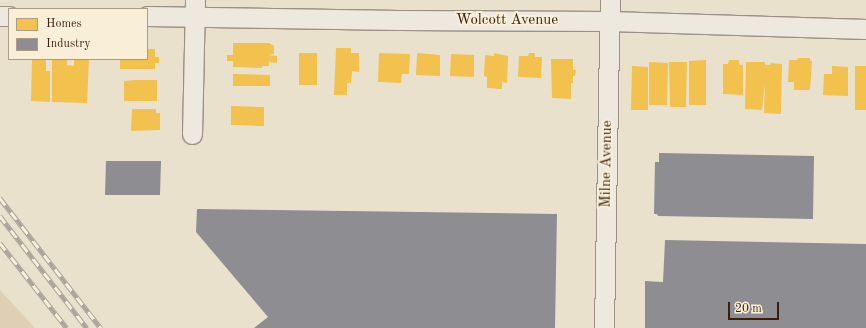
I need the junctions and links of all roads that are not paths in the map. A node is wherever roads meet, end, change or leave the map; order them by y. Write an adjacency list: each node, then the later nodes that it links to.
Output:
1 (610, 0): 4 (street, Milne Avenue)
2 (195, 8): 3 (street, Wolcott Avenue); 4 (street, Wolcott Avenue); 6 (street)
3 (148, 16)
4 (609, 21): 5 (street, Wolcott Avenue); 7 (street, Milne Avenue)
5 (866, 29)
6 (192, 134)
7 (604, 328)

